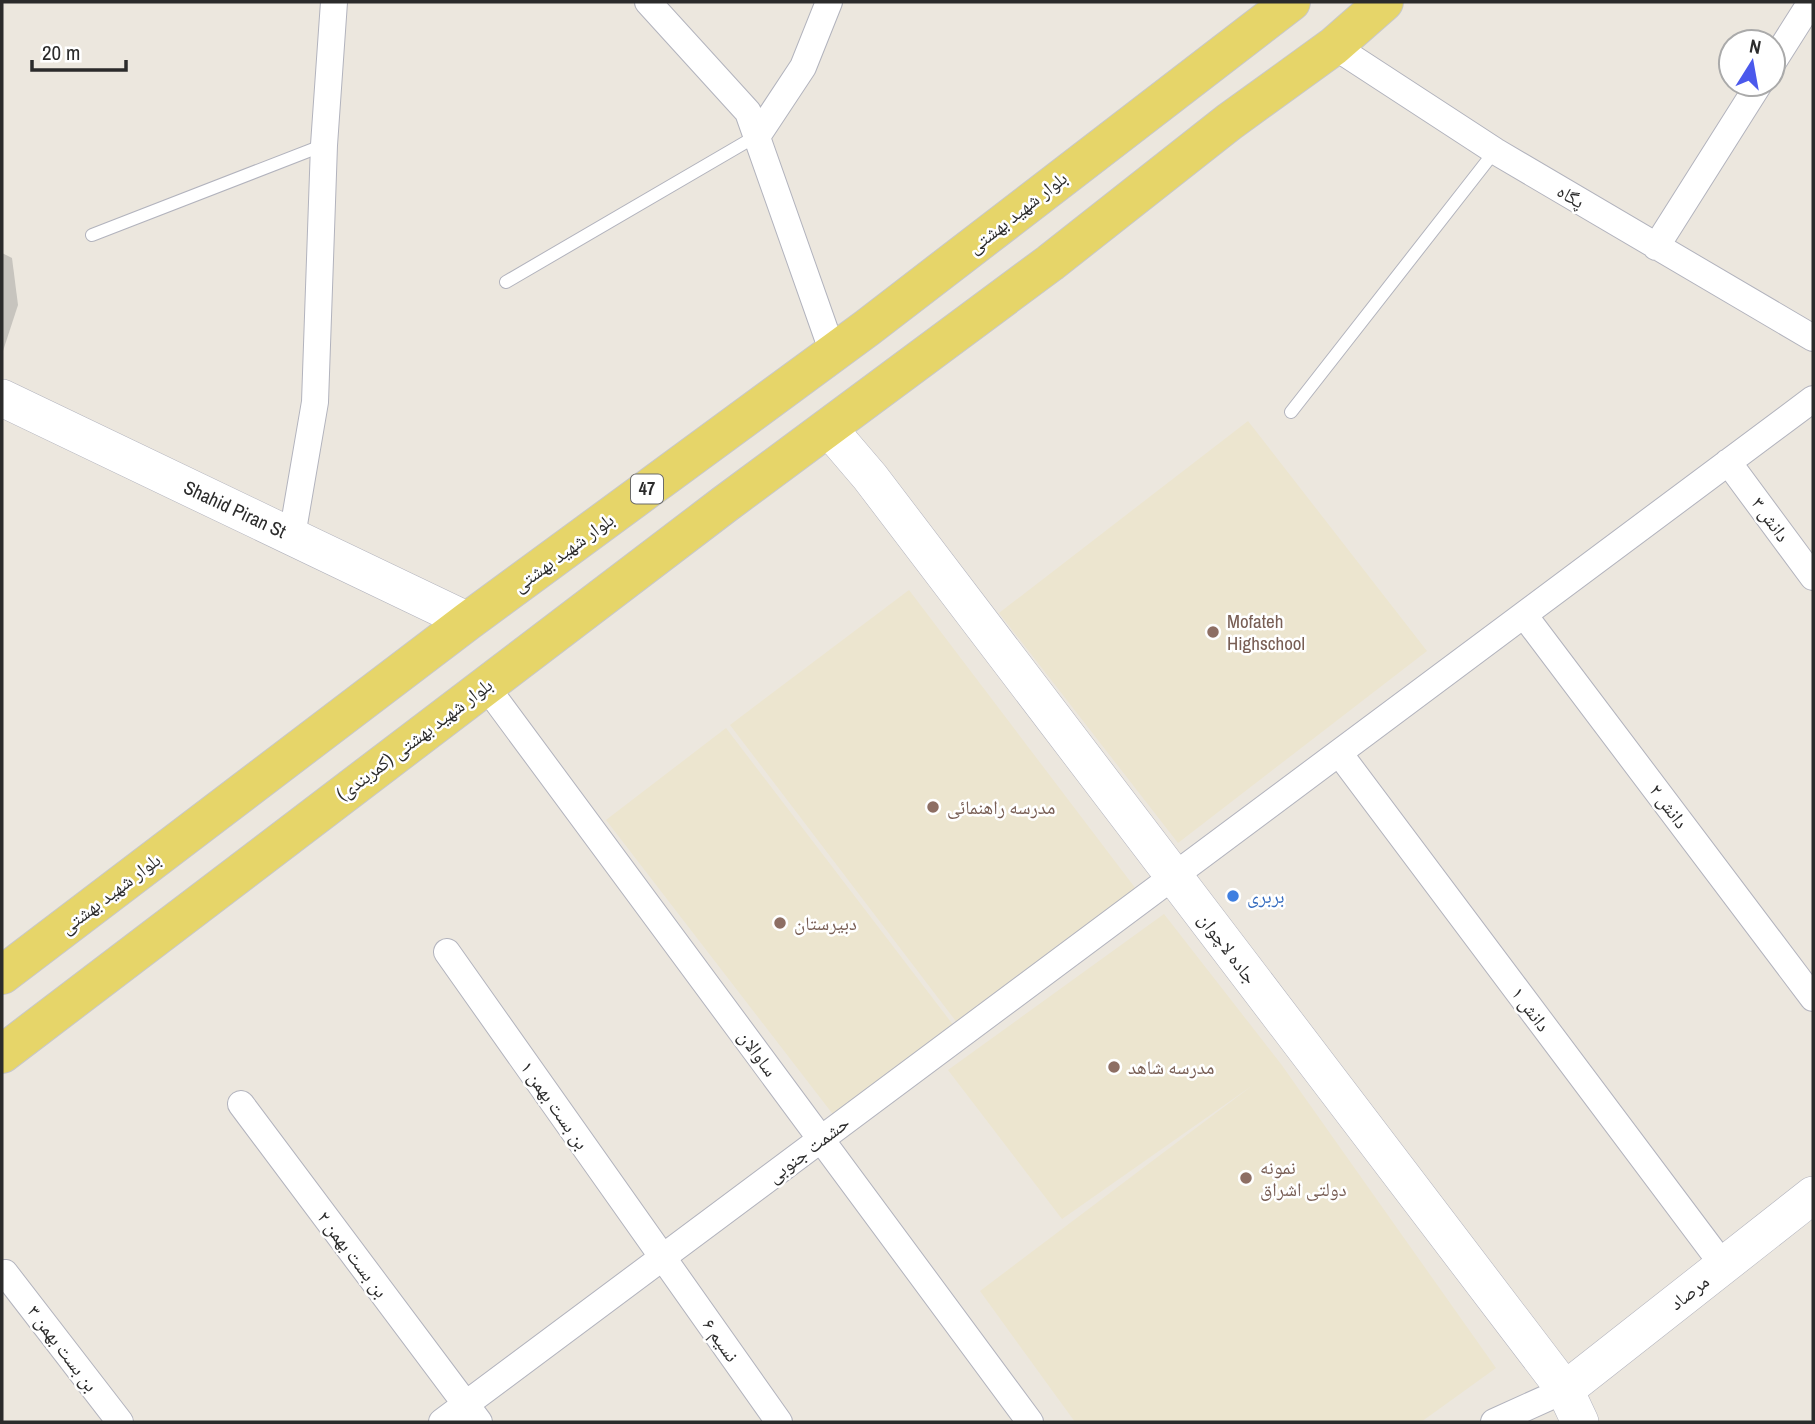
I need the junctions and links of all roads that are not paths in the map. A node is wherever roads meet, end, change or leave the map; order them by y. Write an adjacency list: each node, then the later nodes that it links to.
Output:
1 (334, 2): 11 (street)
2 (648, 2): 10 (street)
3 (829, 2): 10 (street)
4 (1291, 2): 17 (main road, بلوار شهید بهشتی / 47)
5 (1384, 2): 8 (main road)
6 (1811, 2): 7 (street)
7 (1787, 40)
8 (1334, 46): 12 (street, پگاه); 22 (main road)
9 (1750, 98): 14 (street)
10 (758, 135): 15 (lane); 17 (street)
11 (324, 145): 13 (lane); 25 (street)
12 (1495, 151): 14 (street, پگاه); 21 (lane)
13 (92, 235)
14 (1656, 247): 16 (street, پگاه)
15 (506, 282)
16 (1813, 338)
17 (833, 353): 20 (main road, بلوار شهید بهشتی / 47)
18 (2, 398): 25 (street, Shahid Piran St)
19 (1813, 399): 24 (street, حشمت جنوبی)
20 (760, 404): 23 (main road); 28 (main road, بلوار شهید بهشتی / 47)
21 (1291, 412)
22 (829, 429): 23 (main road, بلوار شهید بهشتی (کمربندی)); 31 (street, جاده لاچوان)
23 (797, 452): 29 (main road, بلوار شهید بهشتی (کمربندی))
24 (1728, 462): 26 (street, دانش ۳); 27 (street, حشمت جنوبی)
25 (292, 536): 28 (street, Shahid Piran St)
26 (1813, 577)
27 (1524, 615): 30 (street, حشمت جنوبی); 34 (street, دانش ۲)
28 (468, 621): 33 (main road, بلوار شهید بهشتی / 47)
29 (485, 685): 35 (main road, بلوار شهید بهشتی (کمربندی)); 37 (street, ساوالان)
30 (1339, 753): 31 (street, حشمت جنوبی); 40 (street, دانش ۱)
31 (1174, 876): 37 (street, حشمت جنوبی); 42 (street, جاده لاچوان)
32 (447, 953): 39 (street, بن بست بهمن ۱)
33 (2, 975)
34 (1813, 998)
35 (2, 1054)
36 (241, 1104): 43 (street, بن بست بهمن ۲)
37 (821, 1139): 39 (street, حشمت جنوبی); 47 (street, ساوالان)
38 (1813, 1195): 40 (street, مرصاد)
39 (662, 1257): 43 (street, حشمت جنوبی); 46 (street, نسیم ۶)
40 (1723, 1265): 42 (street, مرصاد)
41 (5, 1273): 44 (street, بن بست بهمن ۳)
42 (1572, 1406): 48 (street); 49 (street)
43 (472, 1413): 45 (street, حشمت جنوبی)
44 (120, 1422)
45 (442, 1422)
46 (779, 1422)
47 (1030, 1422)
48 (1494, 1422)
49 (1539, 1422)

